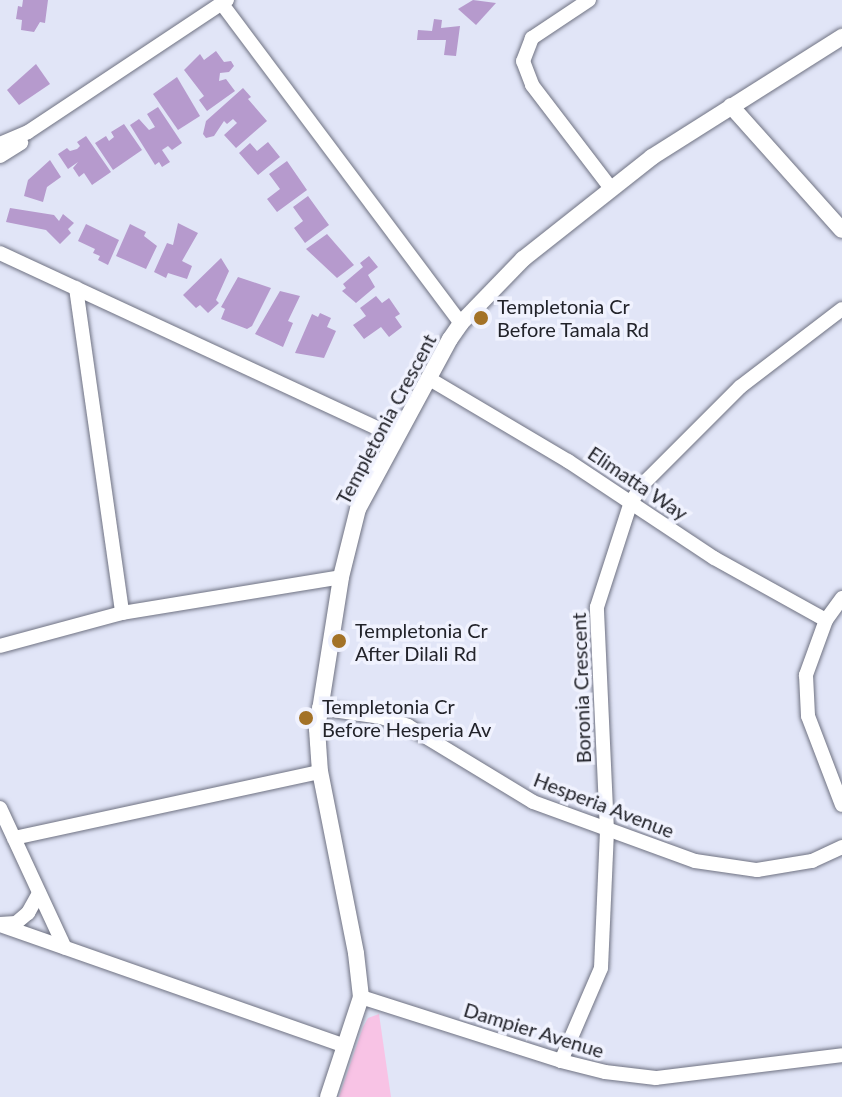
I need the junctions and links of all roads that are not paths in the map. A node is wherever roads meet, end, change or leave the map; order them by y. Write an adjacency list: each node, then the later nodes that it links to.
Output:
1 (589, 0): 8 (street)
2 (224, 2): 5 (street); 13 (street)
3 (842, 37): 4 (street, Templetonia Crescent)
4 (731, 106): 8 (street, Templetonia Crescent); 9 (street)
5 (28, 132): 6 (street); 7 (street)
6 (0, 144)
7 (0, 156)
8 (610, 187): 13 (street, Templetonia Crescent)
9 (842, 230)
10 (0, 253): 11 (street)
11 (76, 288): 15 (street); 19 (street)
12 (842, 309): 16 (street, Boronia Crescent)
13 (461, 323): 14 (street, Templetonia Crescent)
14 (428, 378): 15 (street, Templetonia Crescent); 16 (street, Elimatta Way)
15 (395, 436): 17 (street, Templetonia Crescent)
16 (631, 502): 20 (street, Elimatta Way); 26 (street, Boronia Crescent)
17 (341, 577): 19 (street); 22 (street, Templetonia Crescent)
18 (842, 598): 20 (street)
19 (122, 613): 21 (street)
20 (826, 620): 24 (street)
21 (0, 646)
22 (319, 708): 23 (street, Templetonia Crescent); 26 (street, Hesperia Avenue)
23 (320, 772): 27 (street); 32 (street, Templetonia Crescent)
24 (842, 805)
25 (0, 808): 27 (street)
26 (607, 831): 28 (street, Hesperia Avenue); 35 (street, Boronia Crescent)
27 (14, 838): 29 (street)
28 (842, 847)
29 (39, 893): 30 (street); 31 (street)
30 (0, 925): 31 (street)
31 (65, 948): 33 (street)
32 (361, 997): 33 (street, Templetonia Crescent); 35 (street, Dampier Avenue)
33 (345, 1046): 36 (street, Templetonia Crescent)
34 (842, 1055): 35 (street, Dampier Avenue)
35 (561, 1061)
36 (328, 1097)

